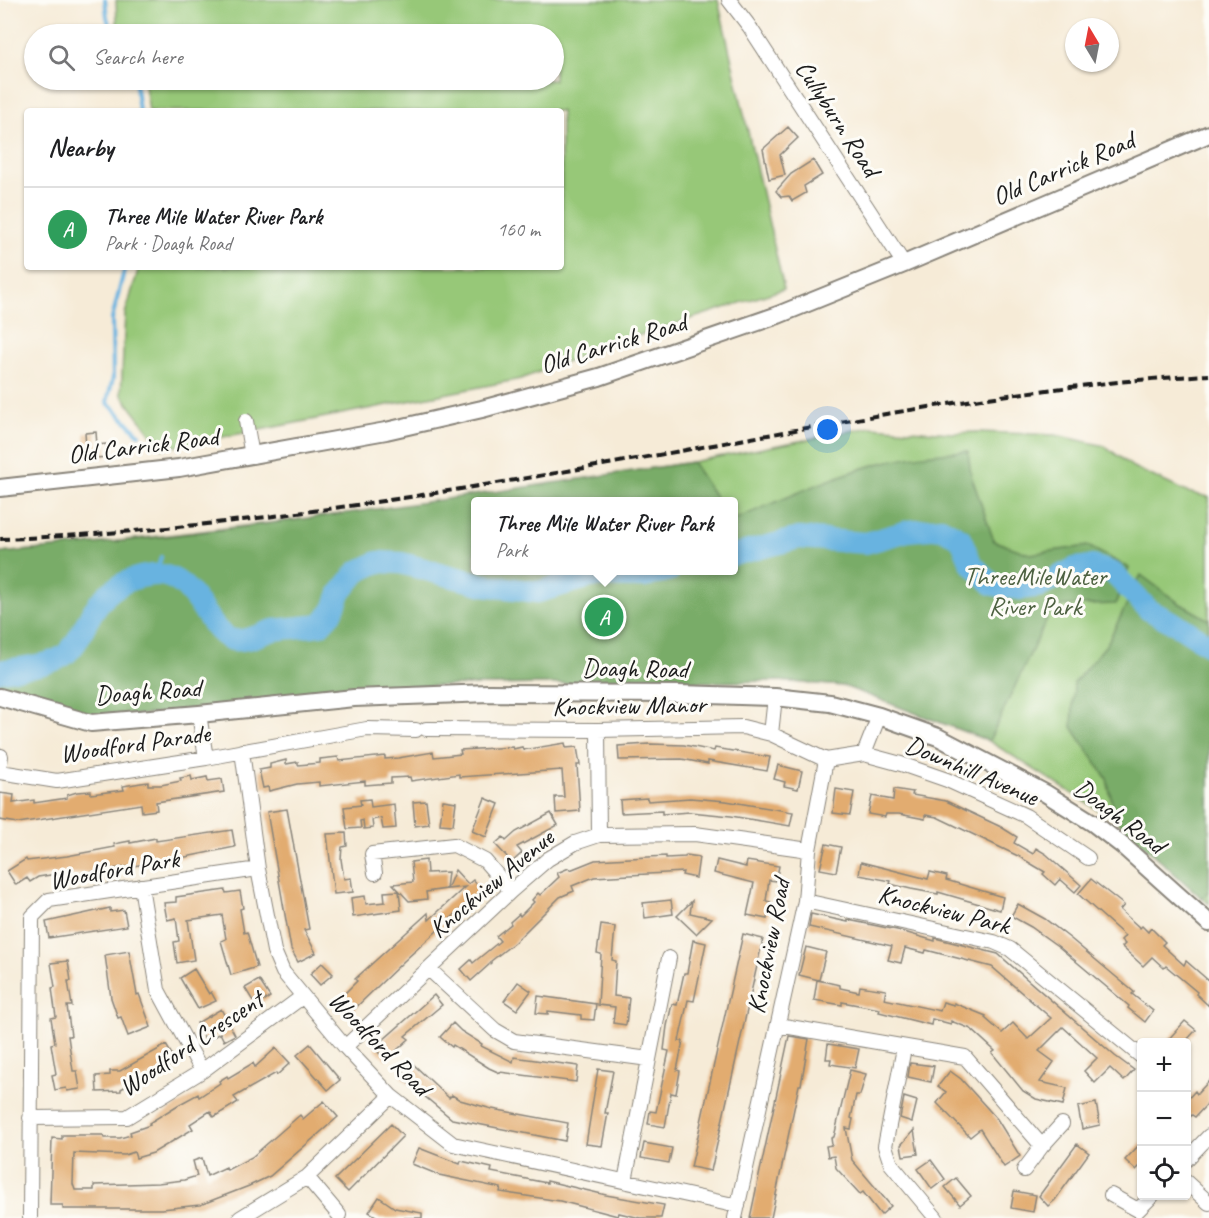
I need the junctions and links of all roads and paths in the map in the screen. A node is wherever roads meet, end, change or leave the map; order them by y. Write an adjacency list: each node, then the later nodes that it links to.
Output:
1 (729, 0): 3 (street, Cullyburn Road)
2 (1209, 134): 3 (main road, Old Carrick Road)
3 (904, 264): 5 (main road, Old Carrick Road)
4 (246, 421): 5 (street)
5 (252, 456): 6 (main road, Old Carrick Road)
6 (0, 488)
7 (0, 697): 9 (main road, Doagh Road)
8 (775, 697): 9 (main road, Doagh Road); 10 (main road, Doagh Road); 12 (street)
9 (199, 714): 16 (street)
10 (879, 716): 14 (street); 28 (main road, Doagh Road)
11 (598, 730): 12 (street, Knockview Manor); 13 (street, Knockview Manor); 20 (street)
12 (771, 734): 17 (street, Knockview Manor)
13 (242, 751): 16 (street, Woodford Parade); 23 (street, Woodford Road)
14 (864, 754): 17 (street); 22 (street, Downhill Avenue)
15 (1, 756): 18 (street)
16 (206, 758): 19 (street, Woodford Parade)
17 (826, 760): 21 (street, Knockview Road)
18 (0, 763)
19 (0, 772)
20 (599, 835): 21 (street, Knockview Avenue); 26 (street, Knockview Avenue)
21 (809, 850): 27 (street, Knockview Road)
22 (1088, 858)
23 (258, 869): 25 (street, Woodford Park); 31 (street, Woodford Road)
24 (375, 873): 26 (street)
25 (141, 886): 37 (street); 39 (street, Woodford Park)
26 (511, 891): 30 (street, Knockview Avenue)
27 (805, 900): 32 (street, Knockview Road); 35 (street, Knockview Park)
28 (1209, 923)
29 (669, 958): 36 (street)
30 (429, 969): 33 (street, Knockview Avenue); 36 (street)
31 (302, 997): 33 (street, Woodford Road); 37 (street, Woodford Crescent)
32 (778, 1025): 34 (street); 51 (street, Knockview Road)
33 (345, 1047): 38 (street, Woodford Road)
34 (904, 1048): 42 (street); 55 (street)
35 (1137, 1053)
36 (649, 1059): 46 (street)
37 (202, 1071): 39 (street, Woodford Crescent)
38 (391, 1096): 45 (street); 46 (street, Woodford Road)
39 (30, 1118): 53 (street, Woodford Park)
40 (1062, 1124): 42 (street)
41 (1209, 1136): 43 (street)
42 (1042, 1146): 44 (street)
43 (1191, 1155)
44 (1024, 1170)
45 (307, 1177): 52 (street); 54 (street)
46 (625, 1181): 51 (street, Woodford Road)
47 (1191, 1187): 50 (street)
48 (1111, 1194): 49 (street)
49 (1148, 1200)
50 (1209, 1203)
51 (736, 1212)
52 (339, 1215)
53 (30, 1218)
54 (240, 1218)
55 (936, 1218)

